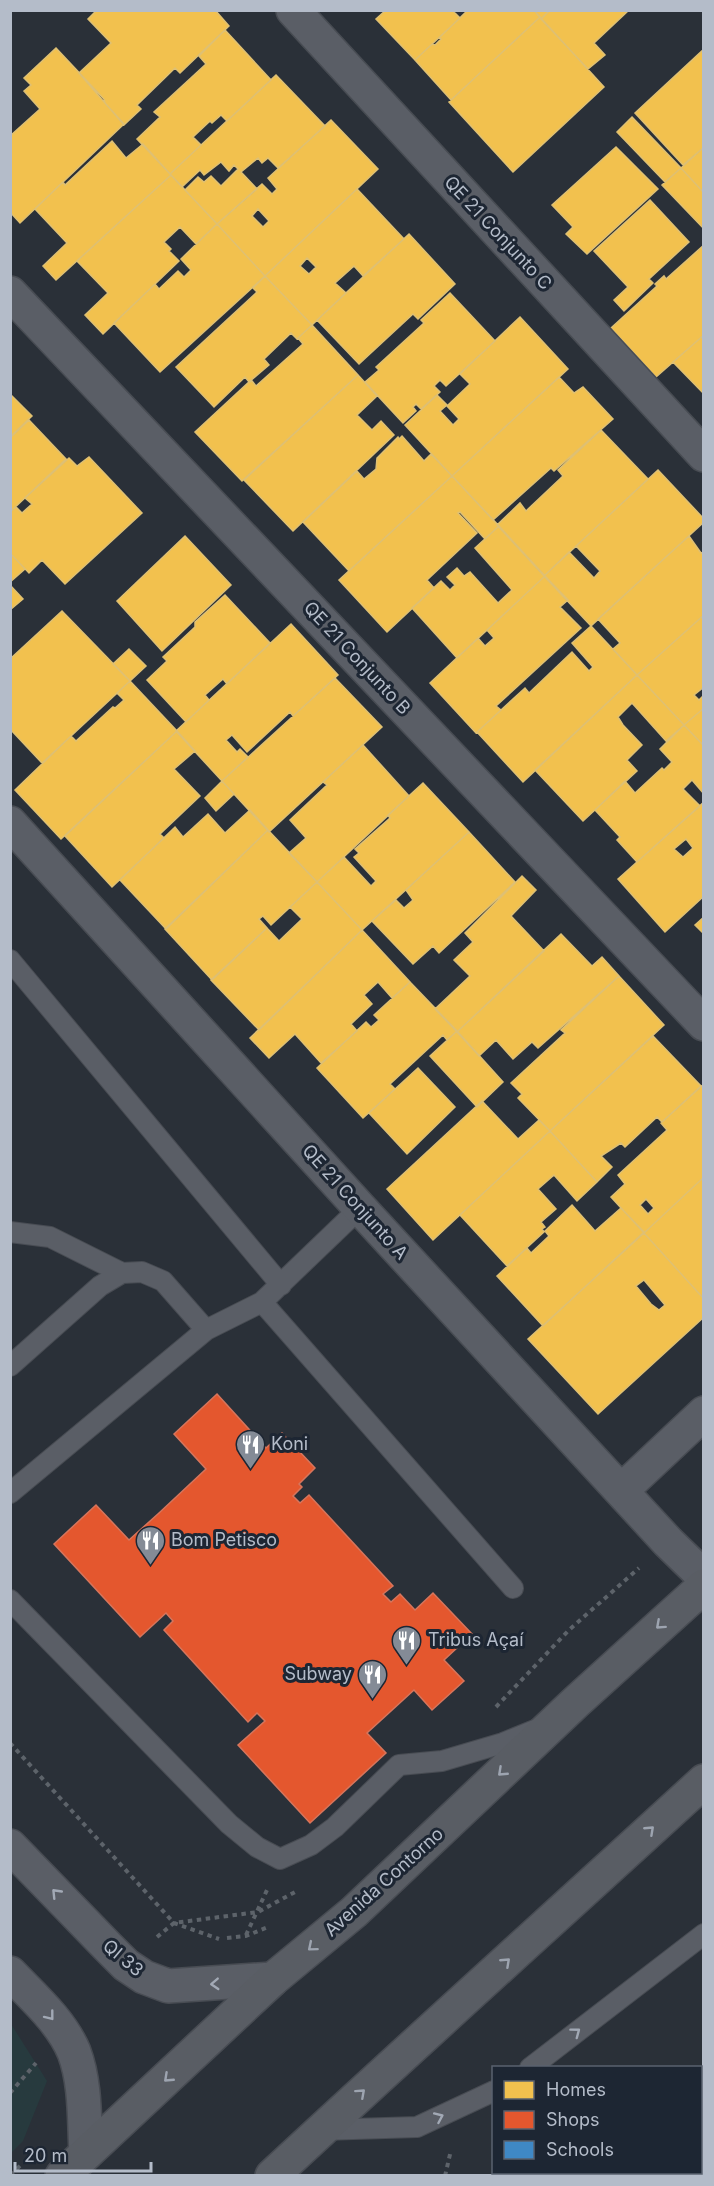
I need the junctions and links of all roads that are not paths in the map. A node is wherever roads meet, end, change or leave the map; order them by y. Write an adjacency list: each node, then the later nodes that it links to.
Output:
1 (293, 10): 3 (street, QE 21 Conjunto C)
2 (10, 293): 6 (street, QE 21 Conjunto B)
3 (704, 456)
4 (10, 823): 7 (street, QE 21 Conjunto A)
5 (10, 960): 10 (lane)
6 (704, 1024)
7 (360, 1208): 10 (lane); 15 (street, QE 21 Conjunto A)
8 (10, 1232): 9 (lane)
9 (122, 1273): 12 (lane); 13 (lane)
10 (280, 1284): 11 (lane)
11 (262, 1302): 12 (lane); 19 (lane)
12 (206, 1330): 16 (lane)
13 (10, 1366)
14 (704, 1413): 15 (street)
15 (621, 1491): 17 (street, QE 21 Conjunto A)
16 (10, 1492)
17 (704, 1577)
18 (704, 1586): 21 (main road, Avenida Contorno, one-way to 21)
19 (513, 1588)
20 (10, 1600): 21 (lane)
21 (576, 1702): 26 (main road, Avenida Contorno, one-way to 26)
22 (704, 1781): 29 (main road, one-way to 22)
23 (10, 1846): 26 (street, QI 33, one-way to 23)
24 (704, 1934): 27 (lane, one-way to 24)
25 (10, 1973): 30 (street, one-way to 30)
26 (273, 1979): 30 (main road, Avenida Contorno, one-way to 30)
27 (531, 2066)
28 (492, 2092): 29 (lane, one-way to 28)
29 (319, 2130): 31 (main road)
30 (86, 2154): 32 (main road, Avenida Contorno)
31 (289, 2169)
32 (62, 2175)

